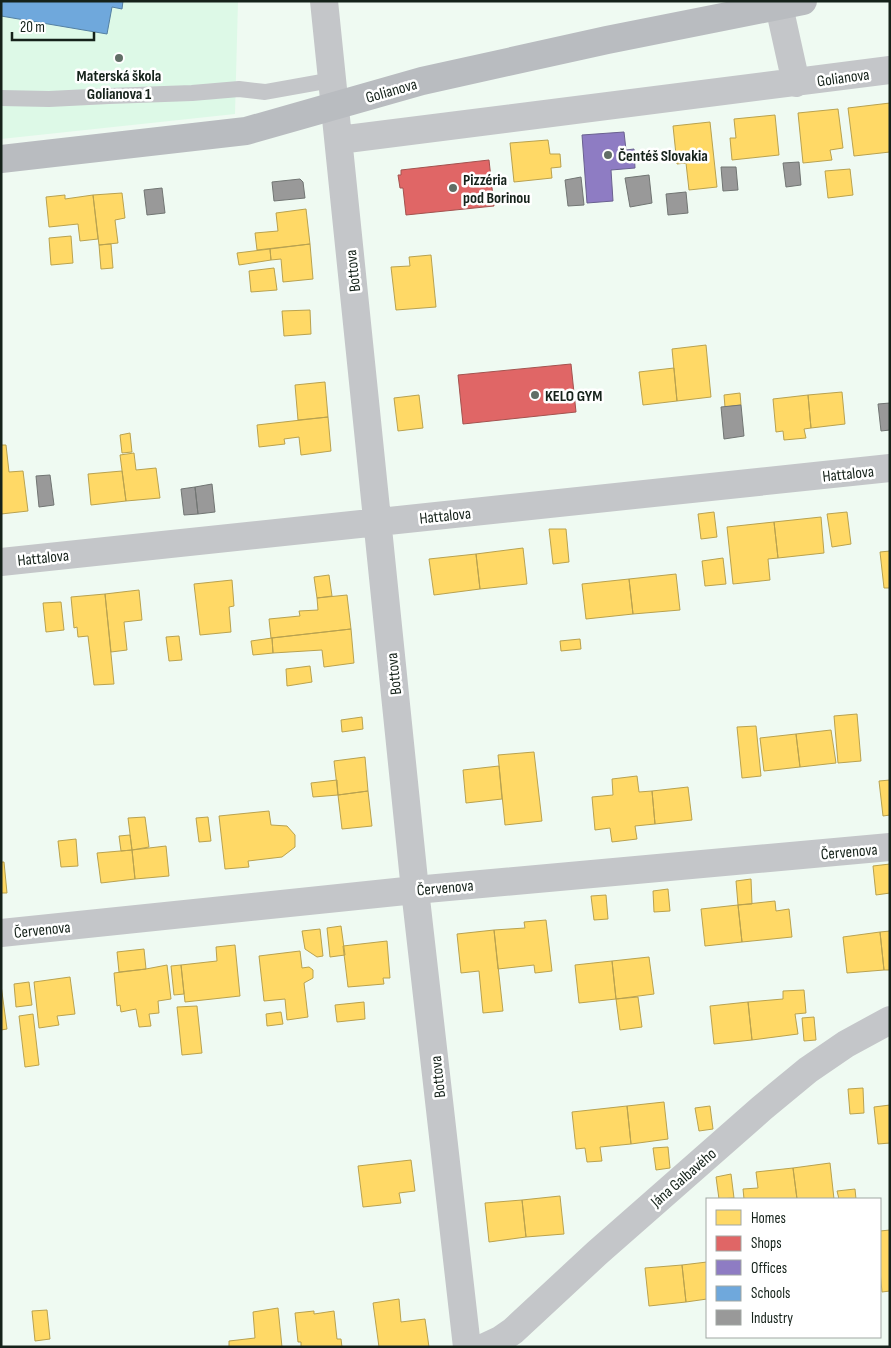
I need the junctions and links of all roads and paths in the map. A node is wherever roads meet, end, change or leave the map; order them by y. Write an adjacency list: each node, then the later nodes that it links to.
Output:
1 (324, 1): 5 (street, Bottova)
2 (787, 3): 4 (street, Golianova); 5 (street, Golianova)
3 (890, 70): 4 (street, Golianova)
4 (796, 83): 7 (street, Golianova)
5 (333, 93): 6 (lane, Golianova); 7 (street, Bottova); 8 (street, Golianova)
6 (1, 98)
7 (339, 140): 10 (street, Bottova)
8 (1, 159)
9 (890, 468): 10 (street, Hattalova)
10 (378, 522): 11 (street, Hattalova); 13 (street, Bottova)
11 (1, 562)
12 (890, 847): 13 (street, Červenova)
13 (415, 890): 14 (street, Červenova); 16 (street, Bottova)
14 (1, 933)
15 (890, 1020): 17 (street, Jána Galbavého)
16 (467, 1347)
17 (485, 1347)

